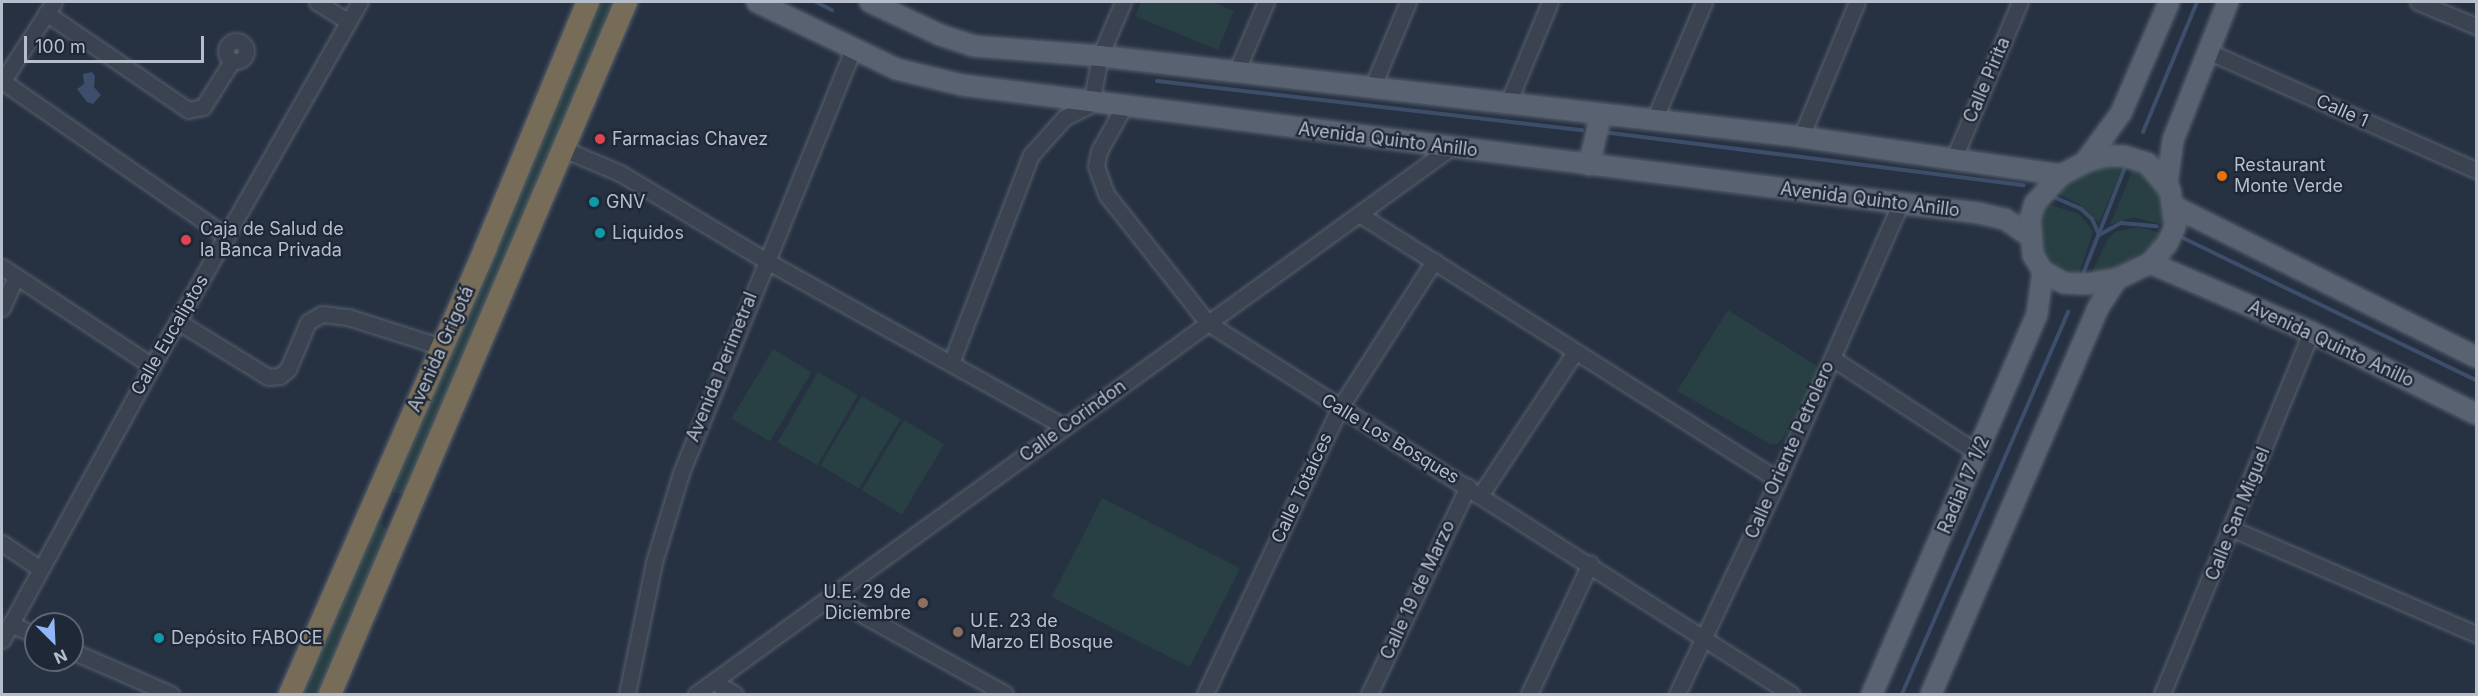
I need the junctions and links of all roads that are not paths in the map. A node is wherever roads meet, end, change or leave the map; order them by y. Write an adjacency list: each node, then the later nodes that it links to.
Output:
1 (317, 2): 19 (street)
2 (360, 2): 19 (street, Calle Eucaliptos)
3 (588, 2): 59 (highway, Avenida Grigotá)
4 (626, 2): 23 (highway, Avenida Grigotá)
5 (642, 2): 23 (highway)
6 (757, 2): 21 (main road, Avenida Quinto Anillo)
7 (870, 2): 24 (main road)
8 (1123, 2): 24 (street)
9 (1266, 2): 26 (street)
10 (1408, 2): 28 (street)
11 (1550, 2): 29 (street)
12 (1704, 2): 33 (street)
13 (1857, 2): 34 (street)
14 (2020, 2): 37 (street, Calle Pirita)
15 (2169, 2): 38 (main road)
16 (2228, 2): 22 (main road)
17 (2418, 2): 20 (street)
18 (50, 7): 25 (street); 27 (street)
19 (347, 21): 47 (street, Calle Eucaliptos)
20 (2476, 26)
21 (852, 51): 30 (main road, Avenida Quinto Anillo); 48 (street, Avenida Perimetral)
22 (2207, 51): 40 (street, Calle 1); 42 (main road)
23 (605, 56): 35 (highway, Avenida Grigotá)
24 (1100, 56): 26 (main road); 30 (street)
25 (232, 61)
26 (1236, 72): 28 (main road)
27 (2, 82): 47 (street)
28 (1372, 88): 29 (main road)
29 (1508, 102): 32 (main road)
30 (1090, 104): 31 (main road, Avenida Quinto Anillo); 63 (street)
31 (1123, 108): 36 (main road, Avenida Quinto Anillo); 57 (street, Calle Los Bosques)
32 (1601, 114): 33 (main road); 39 (main road)
33 (1654, 120): 34 (main road)
34 (1801, 137): 37 (main road)
35 (561, 148): 48 (street); 72 (highway, Avenida Grigotá)
36 (1450, 148): 39 (main road, Avenida Quinto Anillo); 45 (street, Calle Corindon)
37 (1954, 158): 41 (main road)
38 (2085, 162): 41 (main road); 42 (main road)
39 (1589, 165): 43 (main road, Avenida Quinto Anillo)
40 (2476, 170)
41 (2061, 175): 46 (main road)
42 (2167, 184): 44 (main road)
43 (1901, 203): 46 (main road, Avenida Quinto Anillo); 62 (street, Calle Oriente Petrolero)
44 (2175, 207): 50 (main road); 61 (main road)
45 (1359, 214): 49 (street); 57 (street, Calle Corindon)
46 (2029, 236): 52 (main road)
47 (227, 237): 56 (street, Calle Eucaliptos)
48 (765, 260): 63 (street); 90 (street, Avenida Perimetral)
49 (1434, 261): 60 (street); 65 (street, Calle Totaíces)
50 (2150, 263): 54 (main road); 58 (main road, Avenida Quinto Anillo)
51 (2, 267): 53 (street)
52 (2043, 271): 54 (main road); 68 (main road, Radial 17 1/2)
53 (16, 276): 55 (street); 64 (street)
54 (2117, 279): 100 (main road)
55 (2, 308)
56 (179, 322): 59 (street); 64 (street, Calle Eucaliptos)
57 (1208, 323): 65 (street, Calle Los Bosques); 67 (street, Calle Corindon)
58 (2311, 332): 66 (main road, Avenida Quinto Anillo); 74 (street, Calle San Miguel)
59 (442, 347): 70 (highway, Avenida Grigotá)
60 (1575, 351): 69 (street); 71 (street, Calle 19 de Marzo)
61 (2476, 357)
62 (1832, 358): 68 (street); 69 (street, Calle Oriente Petrolero)
63 (951, 363): 67 (street)
64 (152, 366): 78 (street, Calle Eucaliptos)
65 (1339, 409): 71 (street, Calle Los Bosques); 94 (street, Calle Totaíces)
66 (2476, 414)
67 (1065, 427): 79 (street, Calle Corindon)
68 (1978, 453): 99 (main road, Radial 17 1/2)
69 (1778, 480): 83 (street, Calle Oriente Petrolero)
70 (381, 486): 72 (highway); 73 (highway, Avenida Grigotá)
71 (1474, 490): 77 (street, Calle Los Bosques); 95 (street, Calle 19 de Marzo)
72 (415, 495): 75 (highway, Avenida Grigotá)
73 (364, 524): 75 (highway); 88 (highway, Avenida Grigotá)
74 (2233, 529): 82 (street); 101 (street, Calle San Miguel)
75 (397, 537): 89 (highway, Avenida Grigotá)
76 (2, 543): 78 (street)
77 (1590, 564): 83 (street, Calle Los Bosques); 96 (street)
78 (39, 568): 80 (street, Calle Eucaliptos)
79 (831, 597): 86 (street, Calle Corindon); 93 (street)
80 (10, 624): 81 (street); 84 (street, Calle Eucaliptos)
81 (24, 630)
82 (2476, 634)
83 (1704, 637): 97 (street, Calle Oriente Petrolero); 98 (street, Calle Los Bosques)
84 (2, 640)
85 (84, 656): 87 (street)
86 (714, 682): 91 (street, Calle Corindon); 92 (street)
87 (171, 694)
88 (290, 694)
89 (330, 694)
90 (627, 694)
91 (696, 694)
92 (735, 694)
93 (1005, 694)
94 (1205, 694)
95 (1369, 694)
96 (1529, 694)
97 (1677, 694)
98 (1791, 694)
99 (1872, 694)
100 (1931, 694)
101 (2162, 694)

